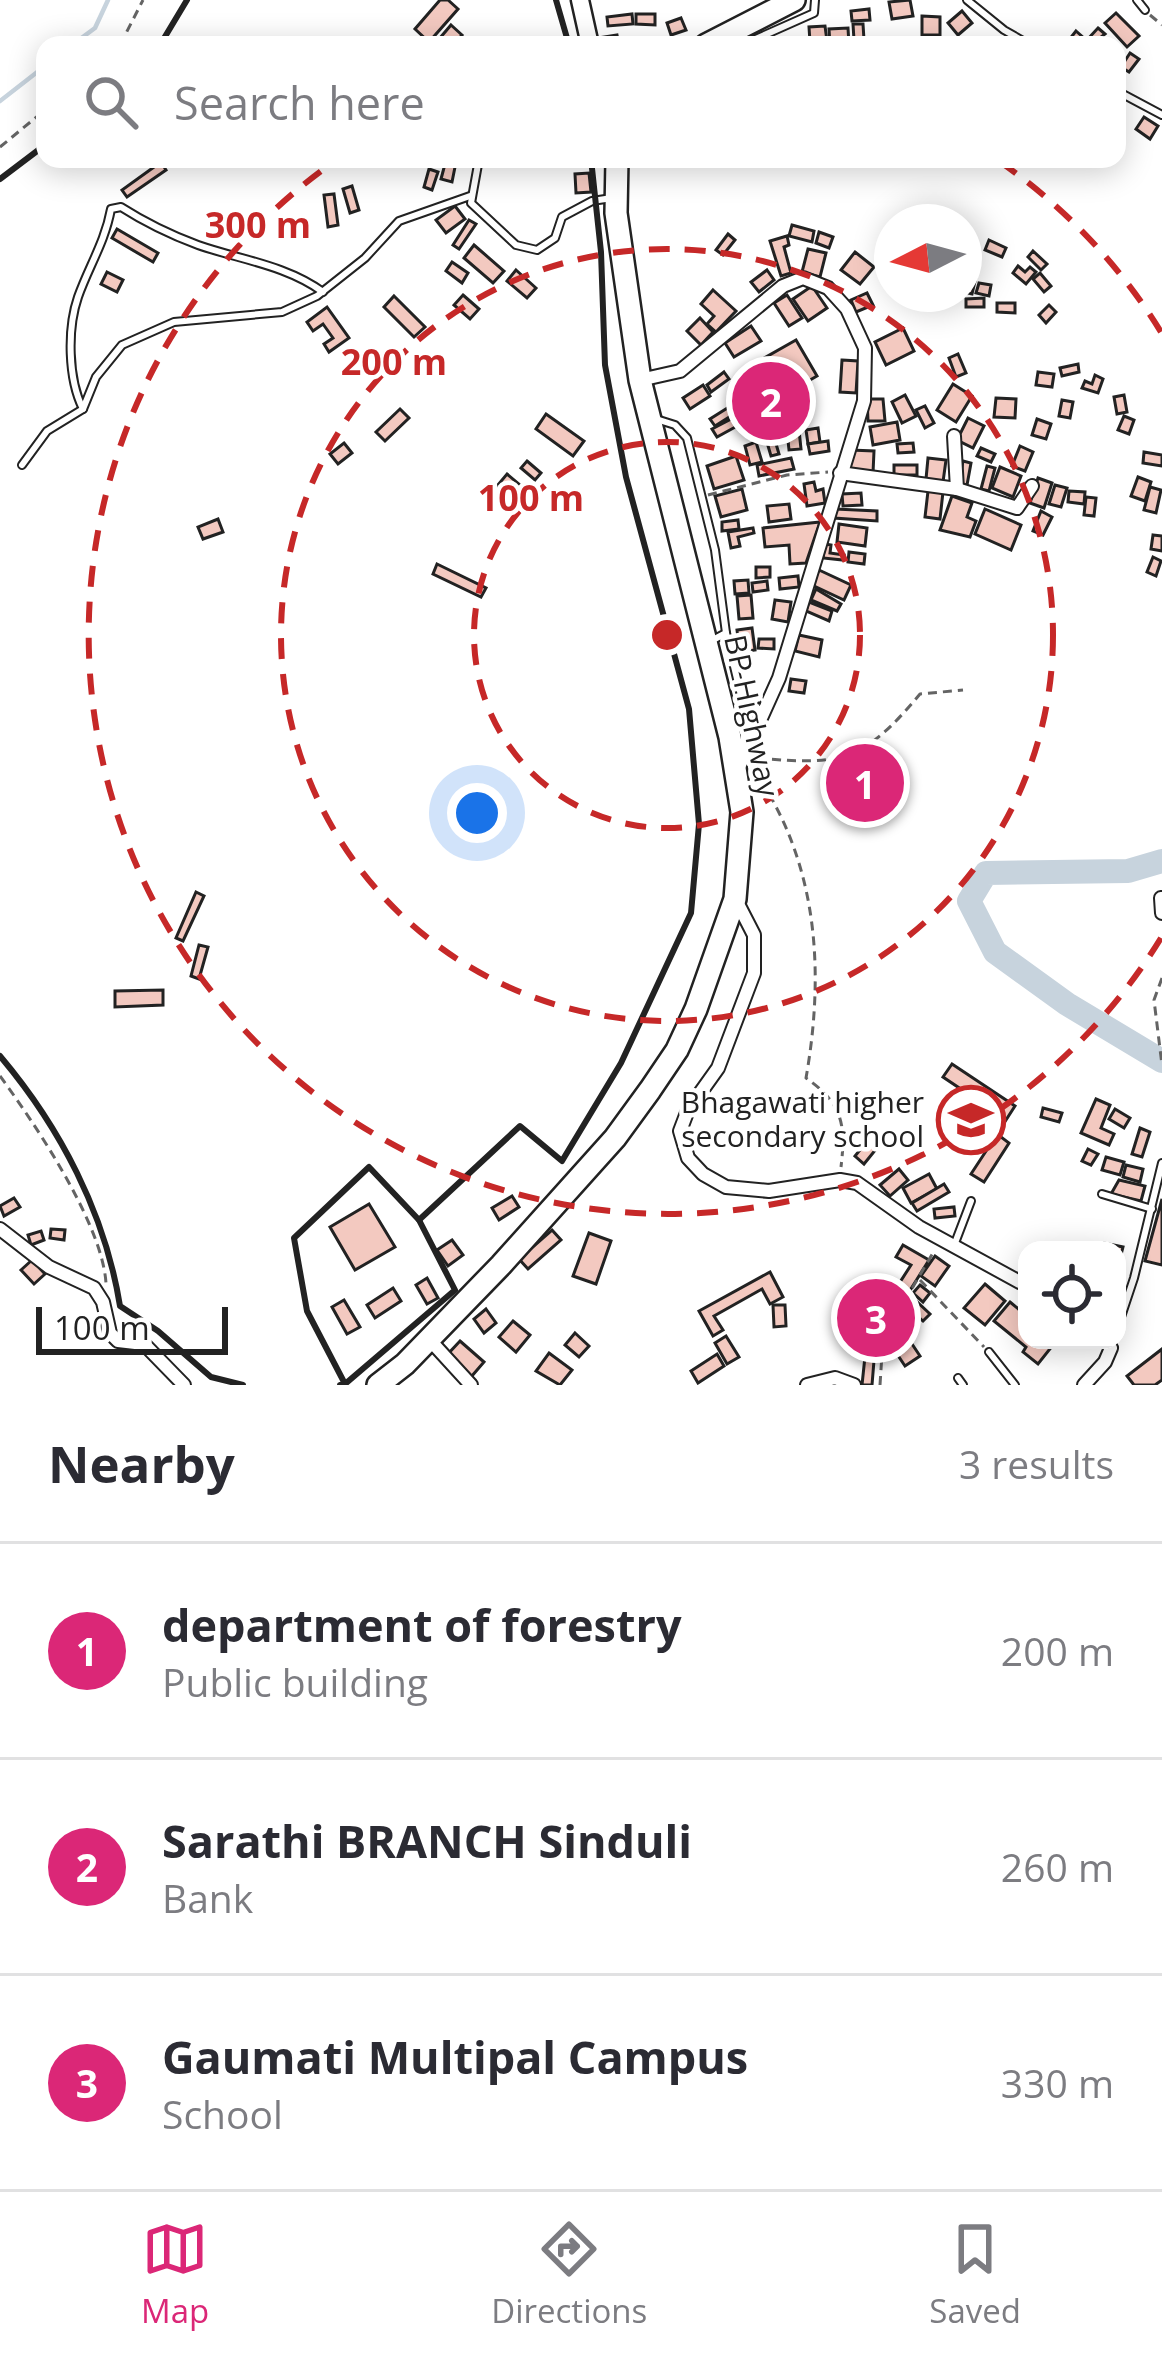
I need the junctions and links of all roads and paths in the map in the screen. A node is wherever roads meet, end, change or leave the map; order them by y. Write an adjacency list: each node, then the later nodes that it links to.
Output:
1 (143, 0): 10 (path)
2 (580, 0): 11 (street)
3 (794, 0): 7 (highway)
4 (815, 0): 13 (lane)
5 (967, 0): 14 (lane)
6 (1136, 0): 8 (lane)
7 (754, 10): 12 (highway)
8 (1145, 10): 9 (path)
9 (1162, 26)
10 (125, 36)
11 (588, 36)
12 (718, 36)
13 (762, 36)
14 (1014, 36)
15 (1126, 96): 16 (lane)
16 (1162, 115)
17 (36, 117): 18 (path)
18 (0, 147)
19 (477, 168): 21 (lane)
20 (616, 168): 22 (highway, BP Highway)
21 (470, 196): 22 (lane); 23 (lane)
22 (616, 197): 24 (highway, BP Highway)
23 (323, 292): 25 (lane); 25 (lane)
24 (640, 380): 26 (highway, BP Highway); 29 (street)
25 (83, 409): 28 (lane)
26 (649, 418): 32 (lane); 33 (highway, BP Highway)
27 (954, 436): 31 (street)
28 (22, 465)
29 (840, 472): 31 (street); 32 (path); 35 (street)
30 (1032, 486): 31 (street)
31 (957, 489)
32 (701, 497): 33 (lane)
33 (715, 639): 35 (highway, BP Highway)
34 (963, 690): 35 (path)
35 (740, 765): 37 (highway, BP Highway); 43 (path)
36 (1161, 898): 38 (street)
37 (735, 899): 43 (street); 53 (highway, BP Highway)
38 (1162, 913)
39 (1162, 978): 40 (path)
40 (1162, 1065)
41 (0, 1076): 52 (path)
42 (1162, 1162): 46 (lane)
43 (840, 1180): 48 (street)
44 (1102, 1194): 46 (lane)
45 (971, 1201): 48 (lane)
46 (1152, 1208): 51 (lane)
47 (0, 1229): 52 (street)
48 (946, 1242): 49 (path); 50 (street)
49 (918, 1279): 55 (path); 61 (path)
50 (1018, 1281)
51 (1126, 1298)
52 (103, 1302): 56 (street)
53 (428, 1338): 57 (highway, BP Highway); 58 (street)
54 (1108, 1349): 63 (street)
55 (989, 1352): 62 (lane)
56 (184, 1385)
57 (378, 1385)
58 (471, 1385)
59 (807, 1385): 60 (street)
60 (854, 1385)
61 (880, 1385)
62 (1015, 1385)
63 (1084, 1385)

